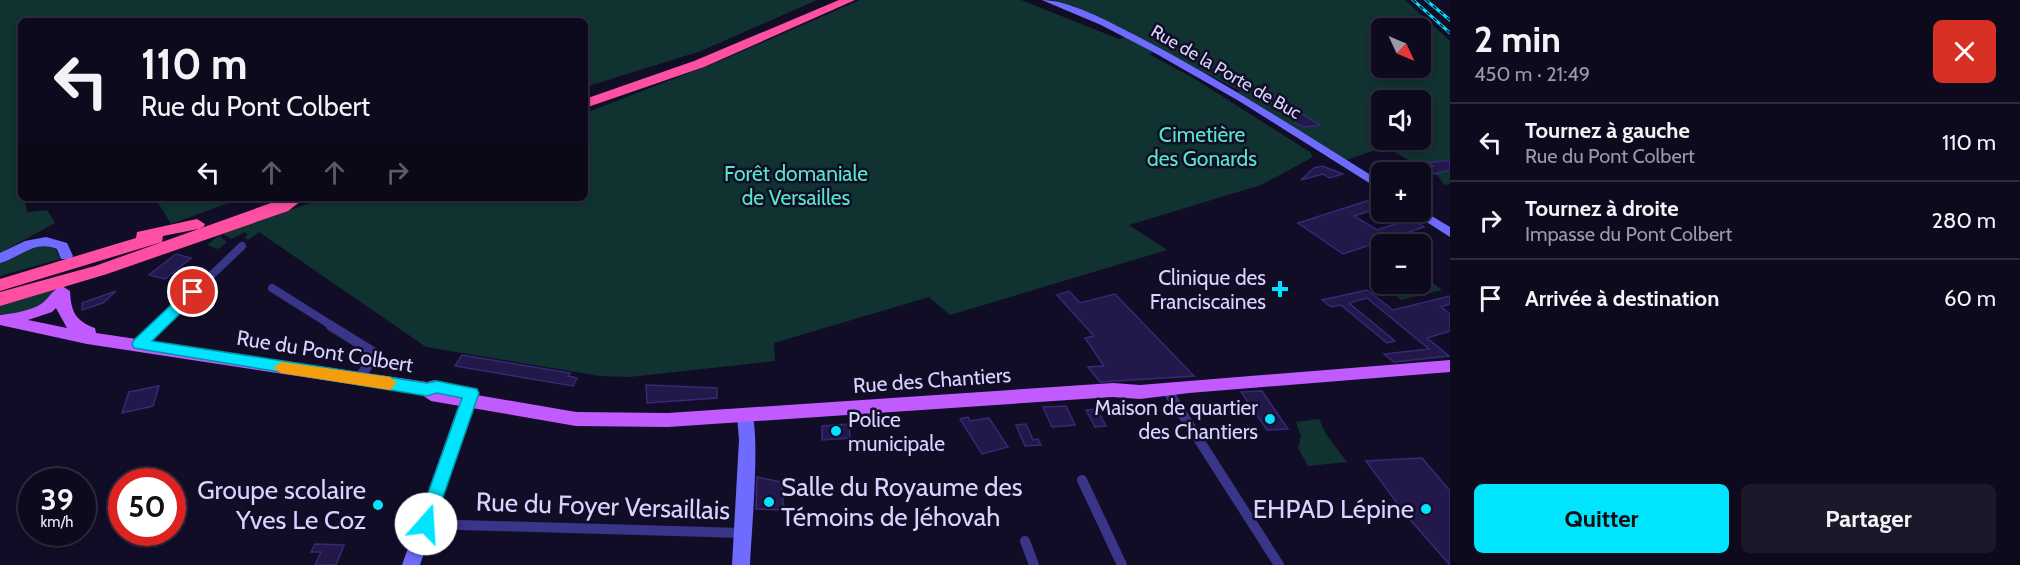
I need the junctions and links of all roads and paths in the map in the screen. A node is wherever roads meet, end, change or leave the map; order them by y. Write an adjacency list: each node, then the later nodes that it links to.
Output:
1 (834, 0): 4 (highway)
2 (849, 0): 5 (highway)
3 (1046, 0): 6 (main road, Rue de la Porte de Buc)
4 (588, 97)
5 (588, 103)
6 (1371, 181)
7 (269, 201): 11 (highway)
8 (288, 201): 19 (highway)
9 (293, 201): 20 (highway)
10 (1431, 221): 12 (main road)
11 (196, 224): 16 (highway); 17 (highway)
12 (1450, 233)
13 (242, 246): 25 (street)
14 (66, 256): 15 (main road)
15 (0, 260)
16 (0, 278)
17 (0, 285)
18 (272, 288): 27 (street)
19 (0, 292)
20 (0, 299)
21 (63, 312): 22 (main road); 23 (main road); 24 (main road)
22 (2, 320): 23 (main road, Rue du Pont Colbert)
23 (45, 328): 24 (main road, Rue du Pont Colbert)
24 (115, 341): 25 (main road, Rue du Pont Colbert)
25 (139, 344): 27 (main road, Rue du Pont Colbert)
26 (1450, 366): 28 (main road, Rue des Chantiers)
27 (358, 379): 31 (main road, Rue du Pont Colbert)
28 (1189, 386): 29 (main road, Rue des Chantiers); 30 (main road, Rue des Chantiers)
29 (1121, 390): 30 (main road, Rue des Chantiers); 32 (main road, Rue des Chantiers)
30 (1167, 390): 41 (street)
31 (470, 397): 32 (main road, Rue du Pont Colbert); 34 (main road)
32 (745, 416): 35 (main road)
33 (1082, 480): 40 (street)
34 (426, 524): 35 (street, Rue du Foyer Versaillais); 37 (main road)
35 (742, 533): 38 (main road)
36 (1024, 541): 39 (street)
37 (411, 565)
38 (741, 565)
39 (1034, 565)
40 (1122, 565)
41 (1279, 565)

